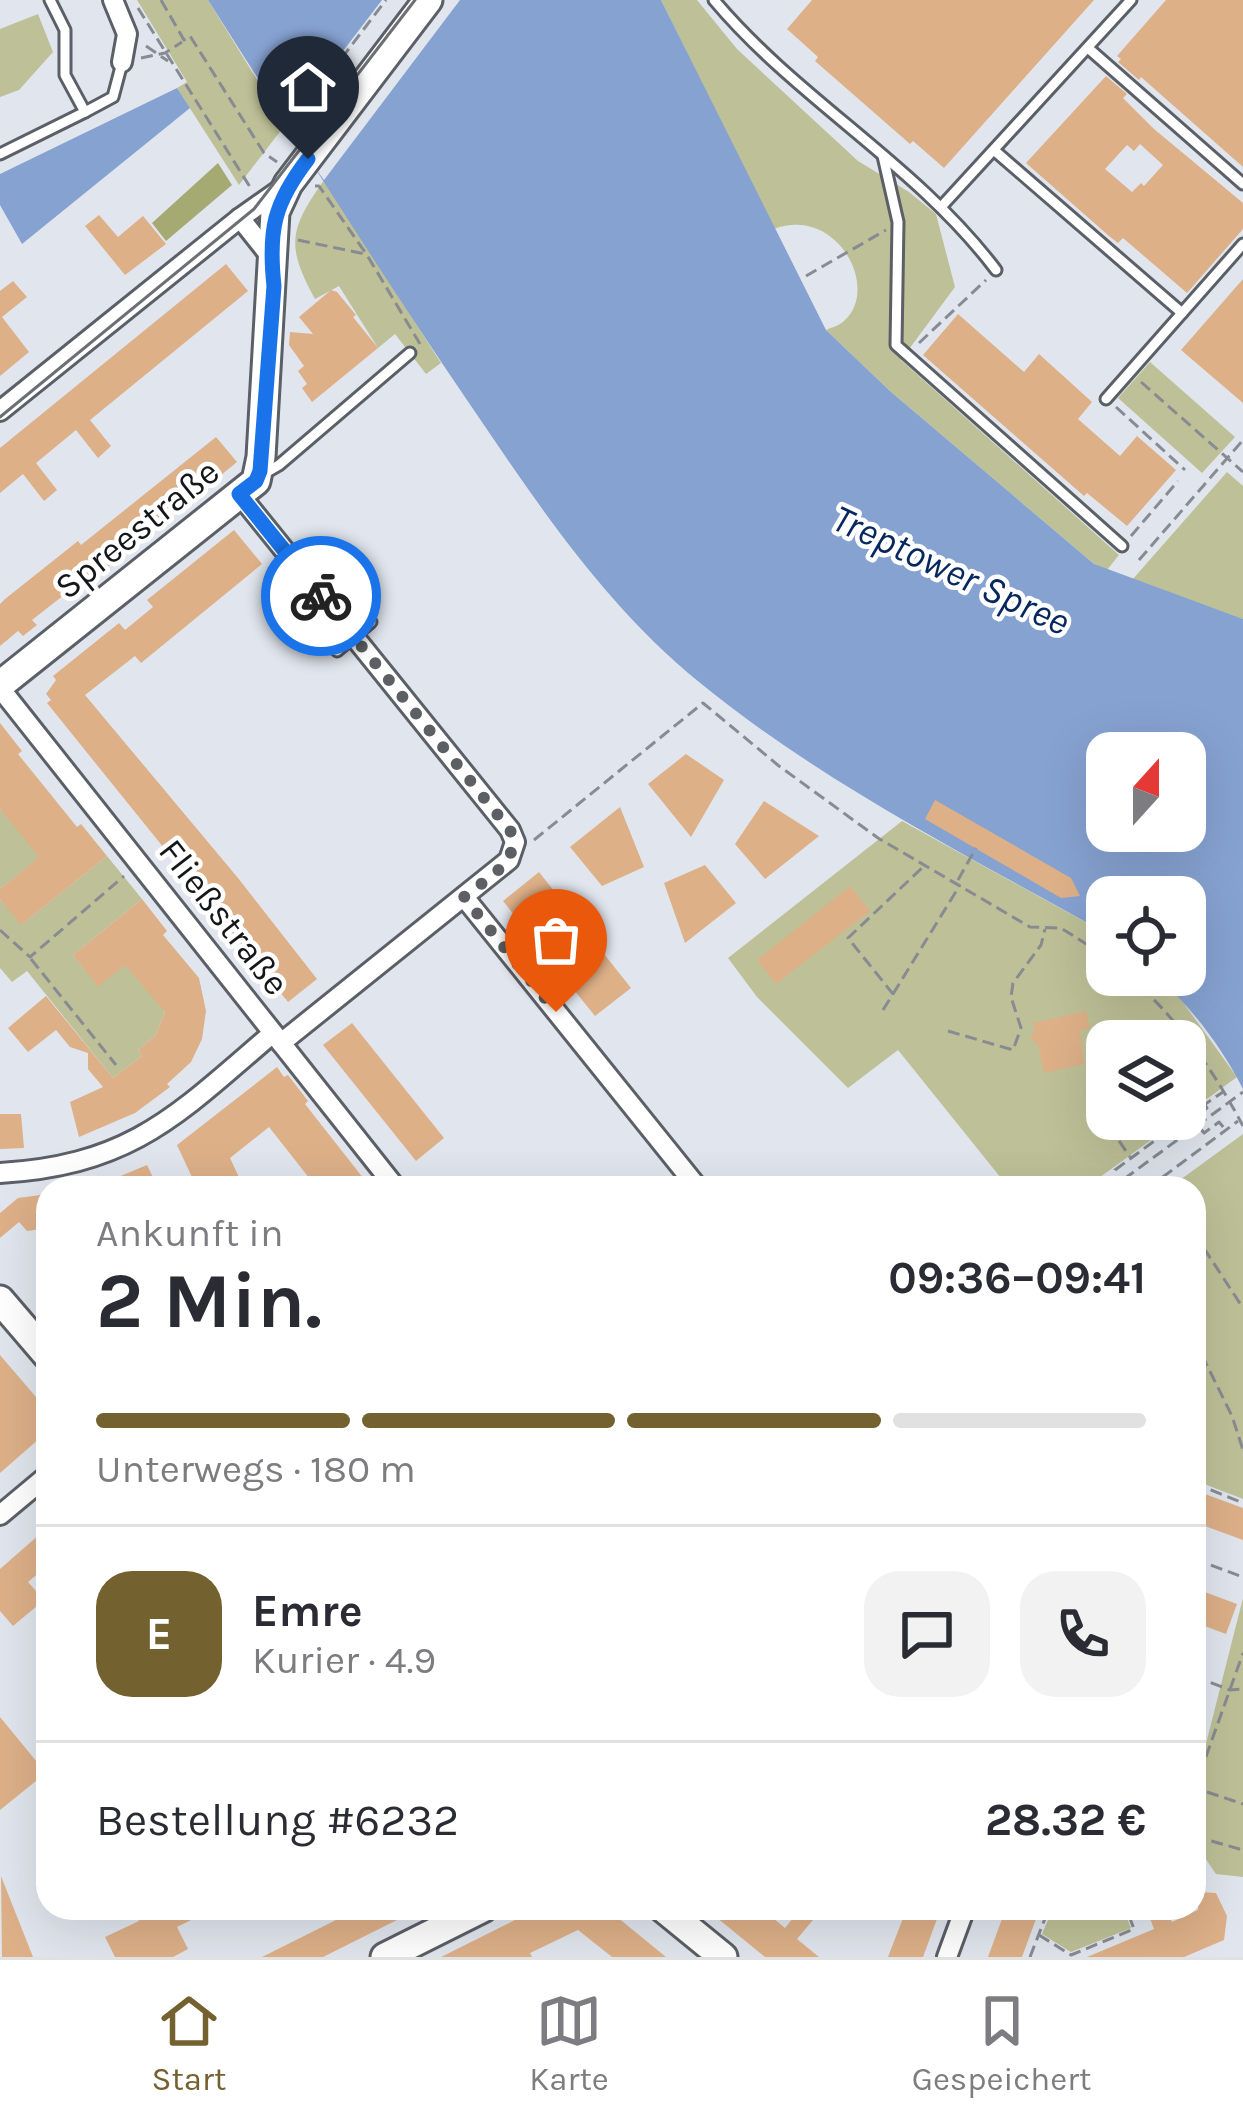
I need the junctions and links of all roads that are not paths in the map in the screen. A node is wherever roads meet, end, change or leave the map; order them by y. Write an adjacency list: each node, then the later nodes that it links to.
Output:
1 (50, 0): 8 (lane)
2 (113, 0): 7 (street)
3 (428, 0): 12 (main road, Spreestraße)
4 (714, 0): 11 (lane)
5 (1131, 0): 6 (lane)
6 (1088, 48): 9 (lane); 13 (lane)
7 (122, 62): 8 (lane)
8 (85, 112): 10 (lane)
9 (995, 151): 14 (lane); 19 (lane)
10 (0, 154)
11 (884, 156): 14 (lane); 25 (lane)
12 (288, 184): 15 (street); 17 (main road, Spreestraße)
13 (1243, 184)
14 (941, 207): 18 (lane)
15 (240, 218): 17 (street); 22 (street)
16 (1243, 244): 19 (lane)
17 (280, 248): 23 (main road, Spreestraße)
18 (996, 270)
19 (1182, 314): 21 (lane)
20 (410, 353): 23 (lane)
21 (1106, 399)
22 (0, 411)
23 (260, 471): 24 (main road, Spreestraße)
24 (239, 494): 27 (street); 29 (main road, Spreestraße)
25 (1122, 546)
26 (371, 622): 27 (lane)
27 (354, 636): 28 (lane); 30 (street)
28 (337, 650)
29 (0, 686): 33 (street, Fließstraße)
30 (464, 897): 32 (street); 33 (street)
31 (548, 957): 32 (lane)
32 (526, 974): 36 (street)
33 (277, 1038): 34 (street); 35 (street, Fließstraße)
34 (0, 1173)
35 (386, 1176)
36 (688, 1176)
37 (0, 1300): 38 (main road)
38 (36, 1342)
39 (36, 1485): 40 (street)
40 (0, 1515)
41 (459, 1920): 44 (main road)
42 (678, 1920): 45 (main road)
43 (961, 1920): 46 (street)
44 (385, 1957)
45 (723, 1957)
46 (947, 1957)

